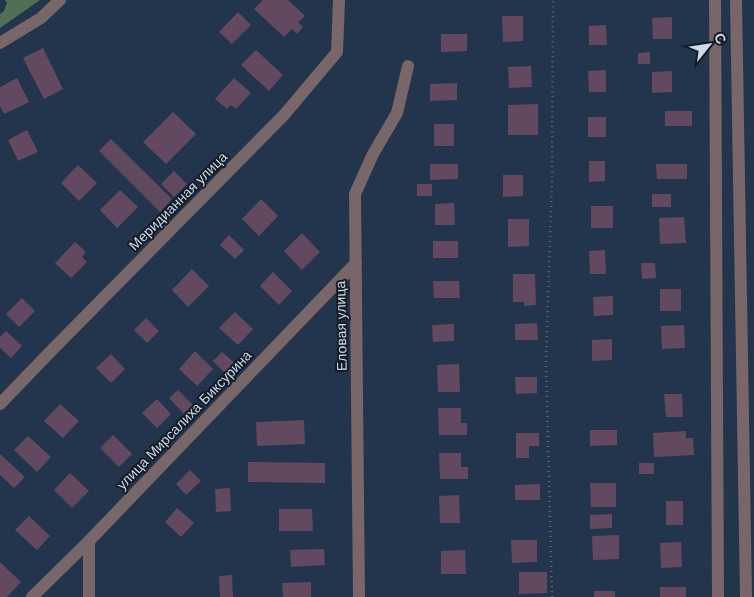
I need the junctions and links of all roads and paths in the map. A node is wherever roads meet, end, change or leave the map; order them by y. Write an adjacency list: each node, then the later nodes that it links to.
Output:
1 (60, 0): 6 (street)
2 (339, 0): 9 (street, Меридианная улица)
3 (553, 0): 15 (path)
4 (715, 0): 16 (street)
5 (736, 0): 10 (street)
6 (0, 43)
7 (408, 66): 8 (street, Еловая улица)
8 (356, 263): 11 (street, улица Мирсалиха Биксурина); 14 (street, Еловая улица)
9 (0, 404)
10 (749, 527): 17 (street)
11 (89, 540): 12 (street, улица Мирсалиха Биксурина); 13 (street)
12 (32, 597)
13 (89, 597)
14 (359, 597)
15 (552, 597)
16 (718, 597)
17 (746, 597)

